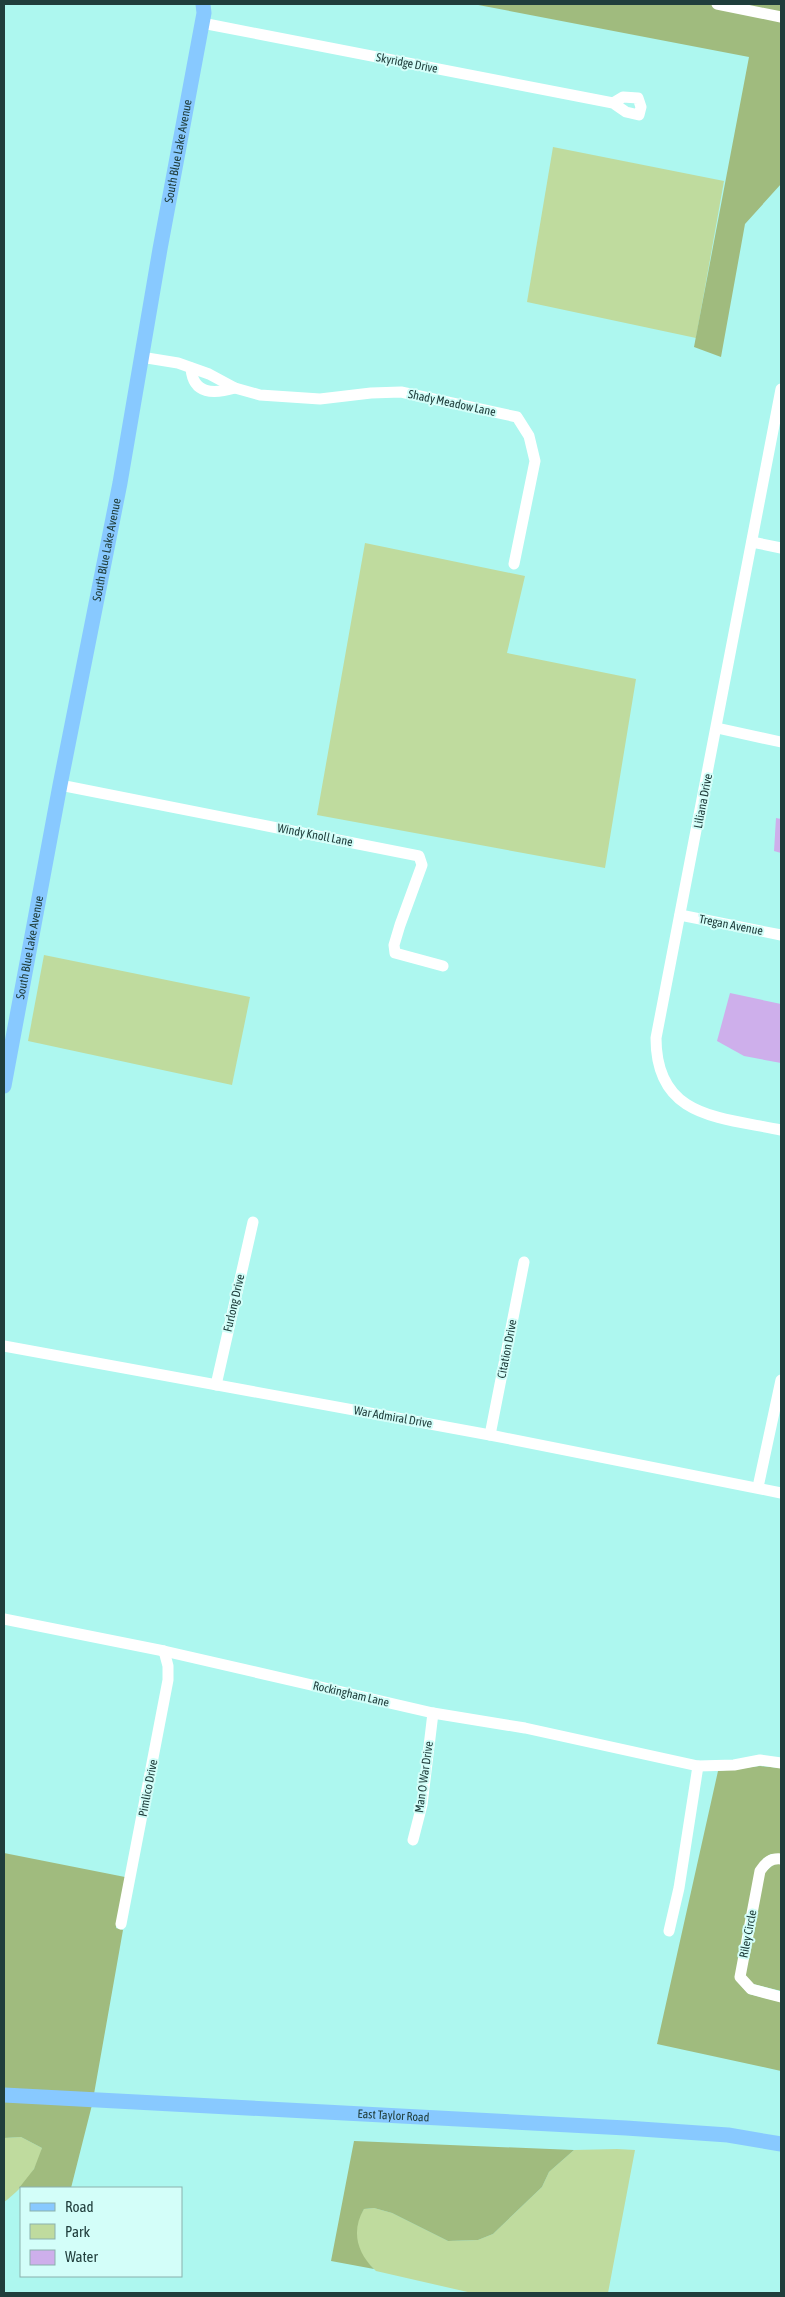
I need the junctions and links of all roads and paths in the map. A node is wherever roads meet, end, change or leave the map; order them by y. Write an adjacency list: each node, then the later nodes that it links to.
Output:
1 (717, 4): 3 (street)
2 (205, 11): 4 (street, Skyridge Drive); 5 (main road, South Blue Lake Avenue)
3 (781, 17)
4 (613, 103)
5 (141, 357): 6 (street, Shady Meadow Lane); 15 (main road, South Blue Lake Avenue)
6 (191, 368): 7 (street, Shady Meadow Lane); 7 (street, Shady Meadow Lane)
7 (235, 388): 12 (street, Shady Meadow Lane)
8 (781, 390): 9 (street, Liliana Drive)
9 (779, 416): 10 (street, Liliana Drive)
10 (752, 542): 11 (street); 13 (street, Liliana Drive)
11 (781, 548)
12 (514, 564)
13 (717, 728): 14 (street); 16 (street, Liliana Drive)
14 (781, 742)
15 (60, 785): 18 (street, Windy Knoll Lane); 19 (main road, South Blue Lake Avenue)
16 (680, 915): 17 (street, Tregan Avenue); 20 (street, Liliana Drive)
17 (781, 935)
18 (443, 966)
19 (4, 1086)
20 (781, 1130)
21 (253, 1222): 25 (street, Furlong Drive)
22 (524, 1262): 26 (street, Citation Drive)
23 (4, 1346): 25 (street, War Admiral Drive)
24 (781, 1380): 27 (street)
25 (216, 1385): 26 (street, War Admiral Drive)
26 (490, 1435): 27 (street, War Admiral Drive)
27 (758, 1487): 28 (street, War Admiral Drive)
28 (781, 1493)
29 (4, 1620): 30 (street, Rockingham Lane)
30 (164, 1651): 31 (street, Rockingham Lane); 36 (street, Pimlico Drive)
31 (433, 1713): 33 (street, Rockingham Lane); 34 (street, Man O War Drive)
32 (781, 1763): 33 (street, Rockingham Lane)
33 (698, 1766): 37 (street)
34 (413, 1840)
35 (781, 1859): 38 (street, Riley Circle)
36 (121, 1924)
37 (669, 1931)
38 (781, 1997)
39 (4, 2095): 40 (main road, East Taylor Road)
40 (781, 2144)

